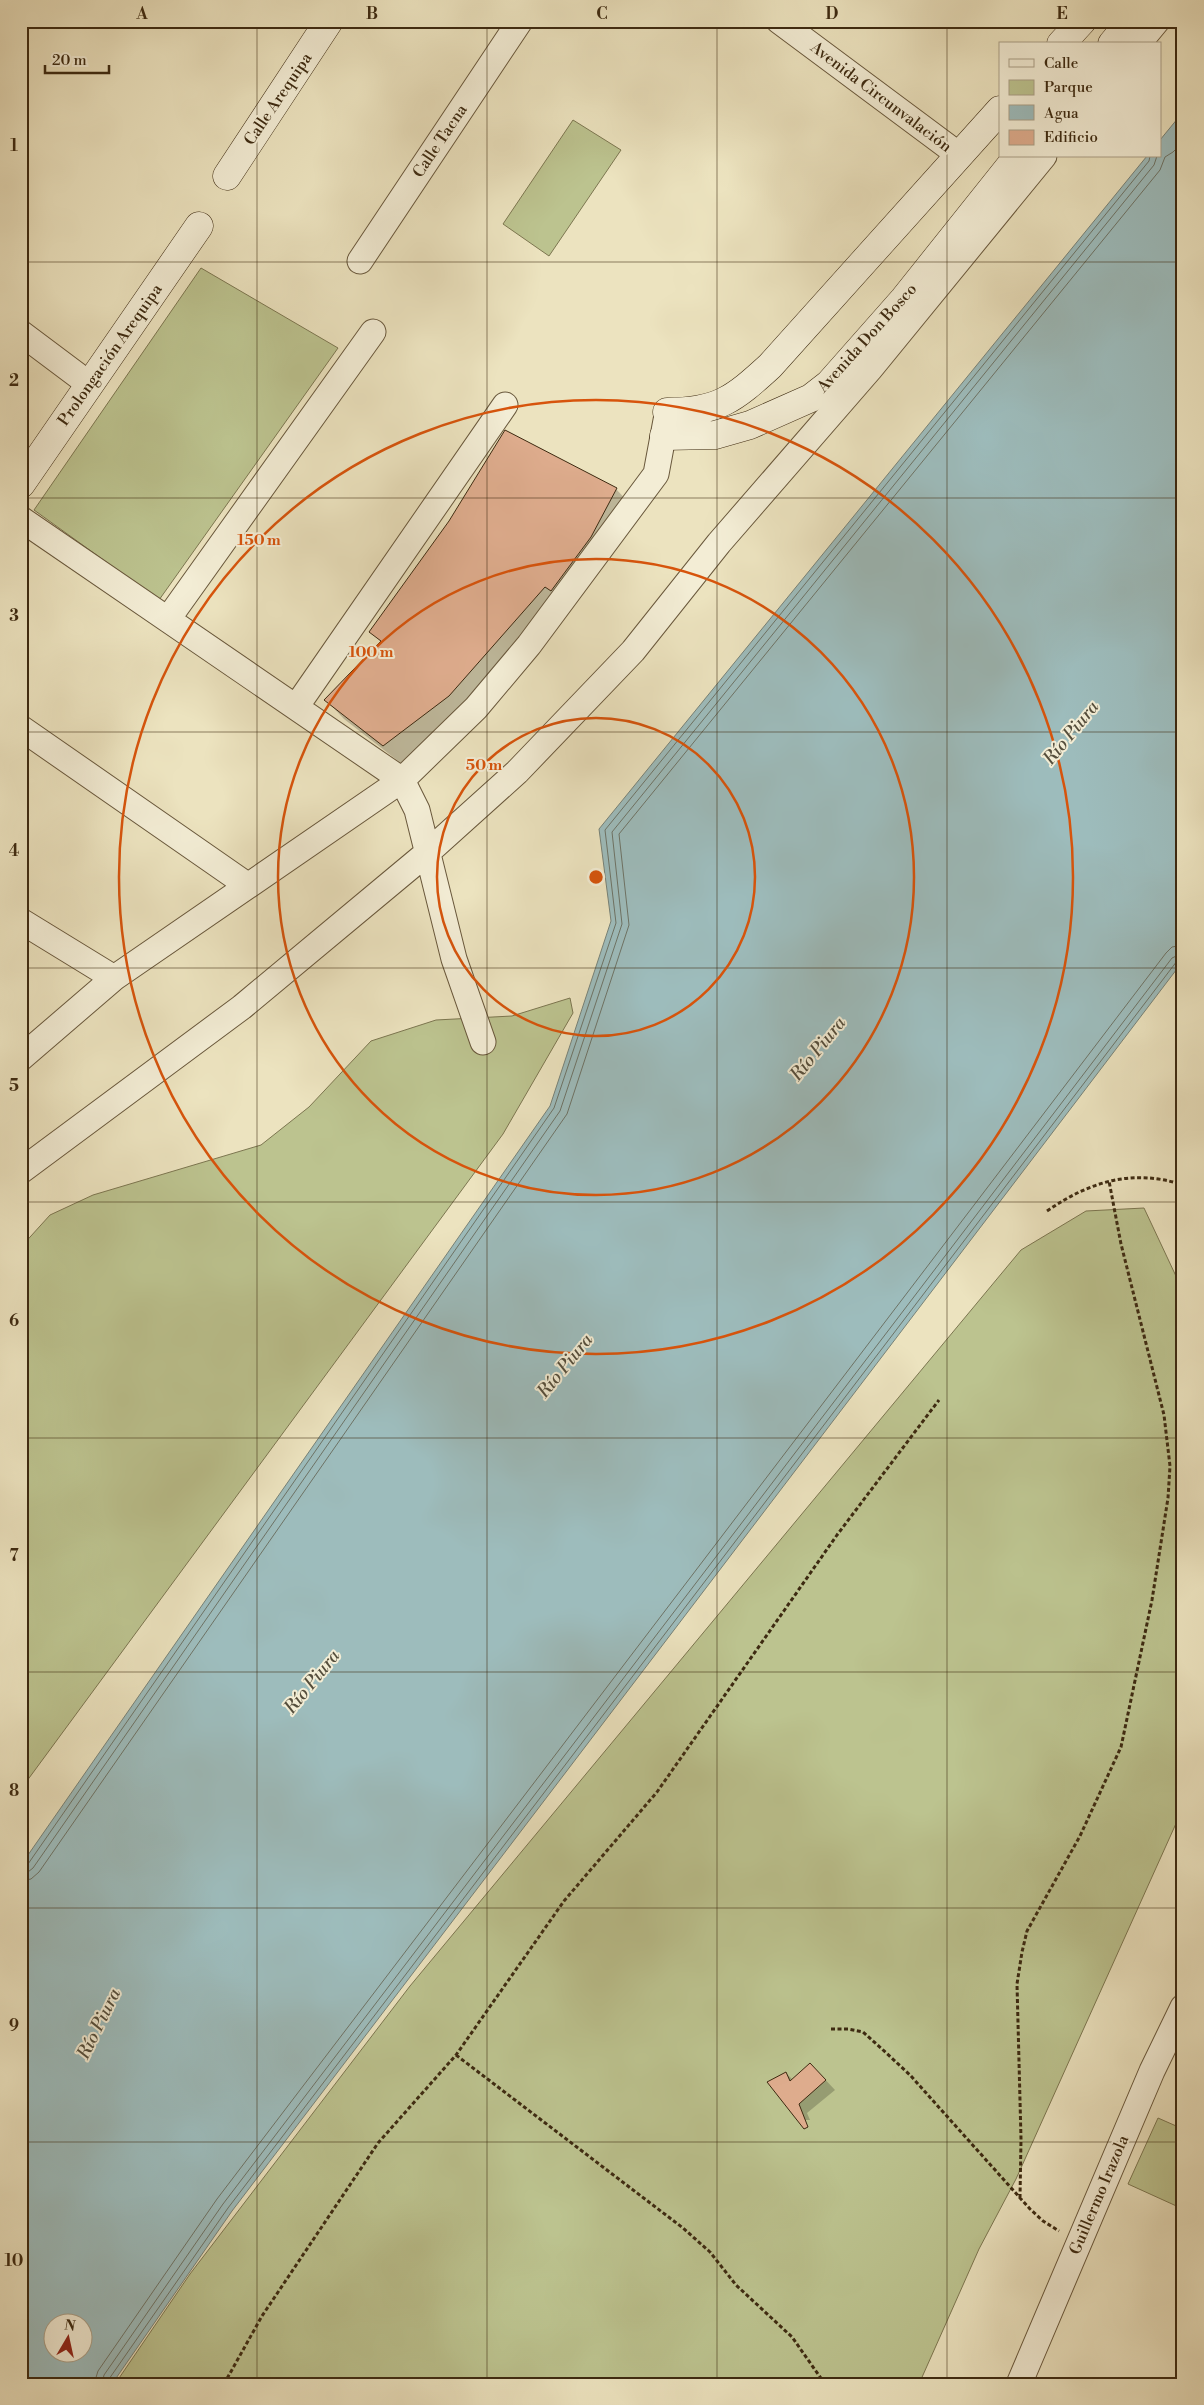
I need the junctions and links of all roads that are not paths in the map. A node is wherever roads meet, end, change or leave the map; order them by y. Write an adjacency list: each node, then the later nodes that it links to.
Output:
1 (330, 21): 14 (main road, Calle Arequipa)
2 (520, 21): 16 (street, Calle Tacna)
3 (779, 21): 11 (street, Avenida Circunvalación)
4 (1082, 21): 7 (main road)
5 (1131, 21): 8 (main road)
6 (1157, 21): 9 (street)
7 (1063, 42)
8 (1114, 42)
9 (1140, 42)
10 (999, 111): 11 (main road)
11 (959, 155): 21 (main road)
12 (1016, 158): 21 (main road, Avenida Don Bosco)
13 (1042, 158): 28 (street)
14 (226, 176)
15 (199, 226): 19 (main road, Prolongación Arequipa)
16 (360, 261)
17 (373, 332): 24 (street)
18 (21, 333): 19 (street)
19 (89, 384): 22 (main road, Prolongación Arequipa)
20 (505, 405): 25 (street)
21 (666, 424): 27 (street)
22 (21, 484)
23 (21, 519): 24 (street)
24 (168, 619): 25 (street)
25 (296, 707): 27 (street)
26 (21, 728): 29 (street)
27 (402, 780): 28 (street); 29 (street)
28 (427, 853): 32 (street); 34 (street)
29 (247, 885): 31 (street)
30 (21, 921): 31 (street)
31 (114, 978): 33 (street)
32 (484, 1042)
33 (21, 1058)
34 (21, 1171)
35 (1183, 2007): 36 (street, Guillermo Irazola)
36 (1019, 2384)

